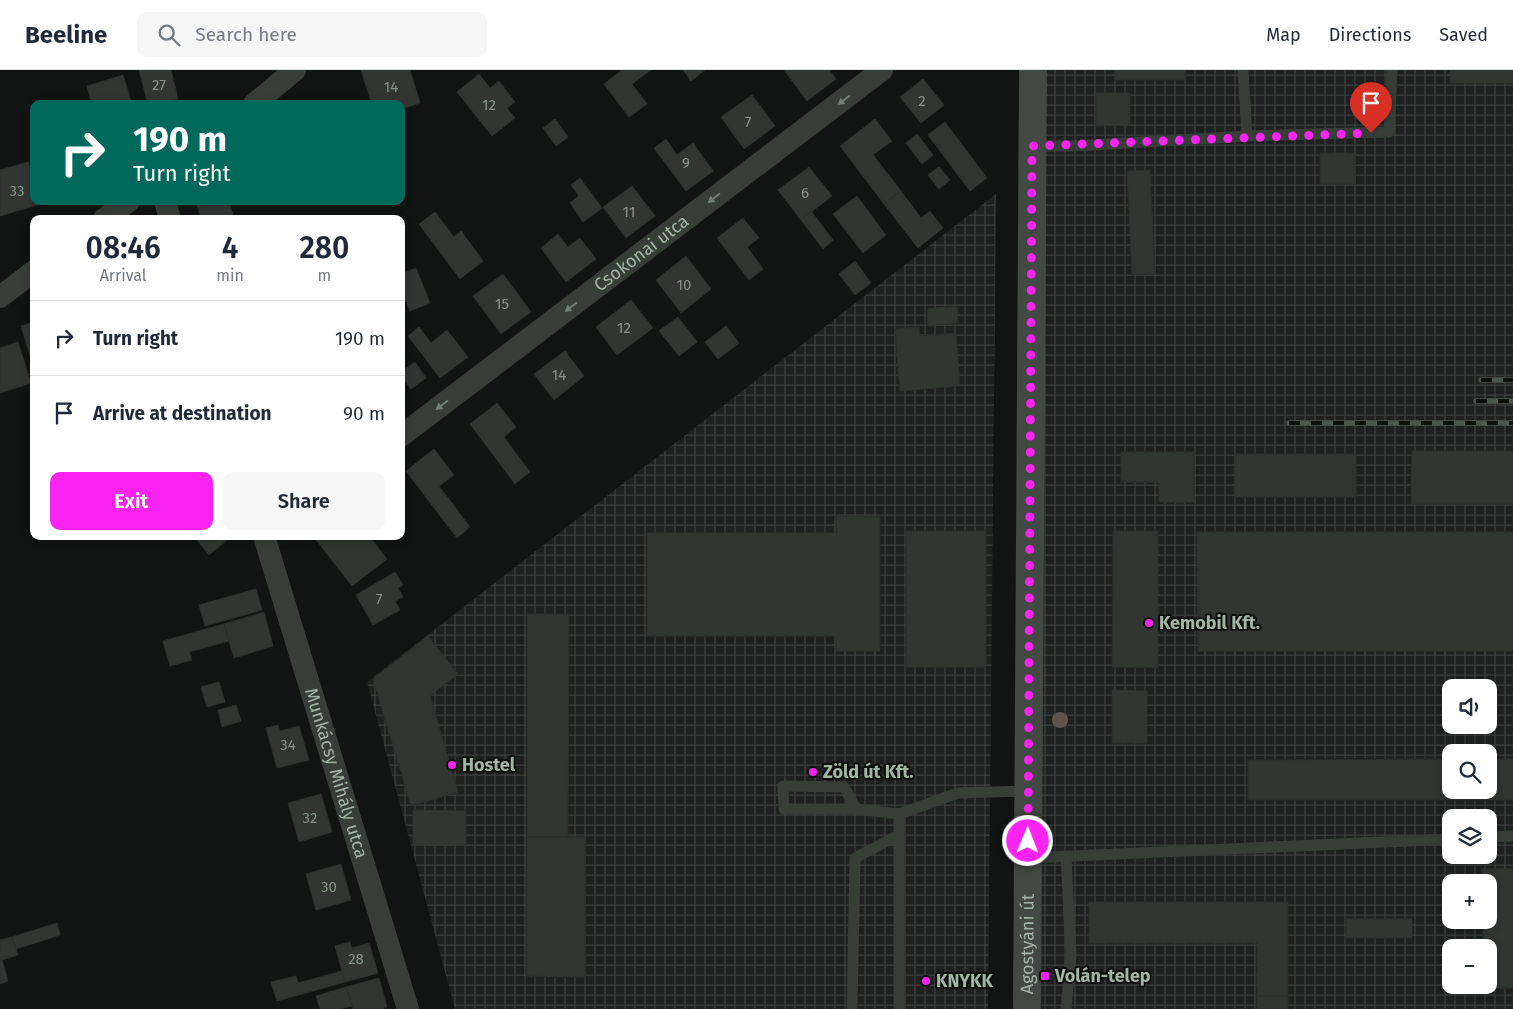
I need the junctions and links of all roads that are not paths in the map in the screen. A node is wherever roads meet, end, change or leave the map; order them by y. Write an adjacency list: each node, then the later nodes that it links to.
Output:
1 (295, 70): 6 (street)
2 (882, 70): 13 (street, Csokonai utca, one-way to 13)
3 (1033, 70): 8 (main road, Agostyáni út)
4 (1243, 70): 7 (lane)
5 (1392, 70): 7 (lane)
6 (259, 100)
7 (1247, 136): 8 (lane)
8 (1032, 146): 15 (main road, Agostyáni út)
9 (123, 205): 10 (street)
10 (110, 215)
11 (30, 274): 12 (street)
12 (0, 297)
13 (405, 433)
14 (267, 540): 24 (street, Munkácsy Mihály utca)
15 (1029, 791): 17 (lane); 23 (main road, Agostyáni út)
16 (856, 809): 16 (lane); 17 (lane)
17 (900, 814): 18 (lane)
18 (899, 835): 25 (lane); 26 (lane)
19 (1513, 836): 20 (lane)
20 (1497, 837)
21 (1442, 839): 22 (lane)
22 (1066, 857): 23 (lane); 28 (lane)
23 (1028, 858): 27 (main road, Agostyáni út)
24 (408, 1009)
25 (852, 1009)
26 (899, 1009)
27 (1027, 1009)
28 (1066, 1009)

